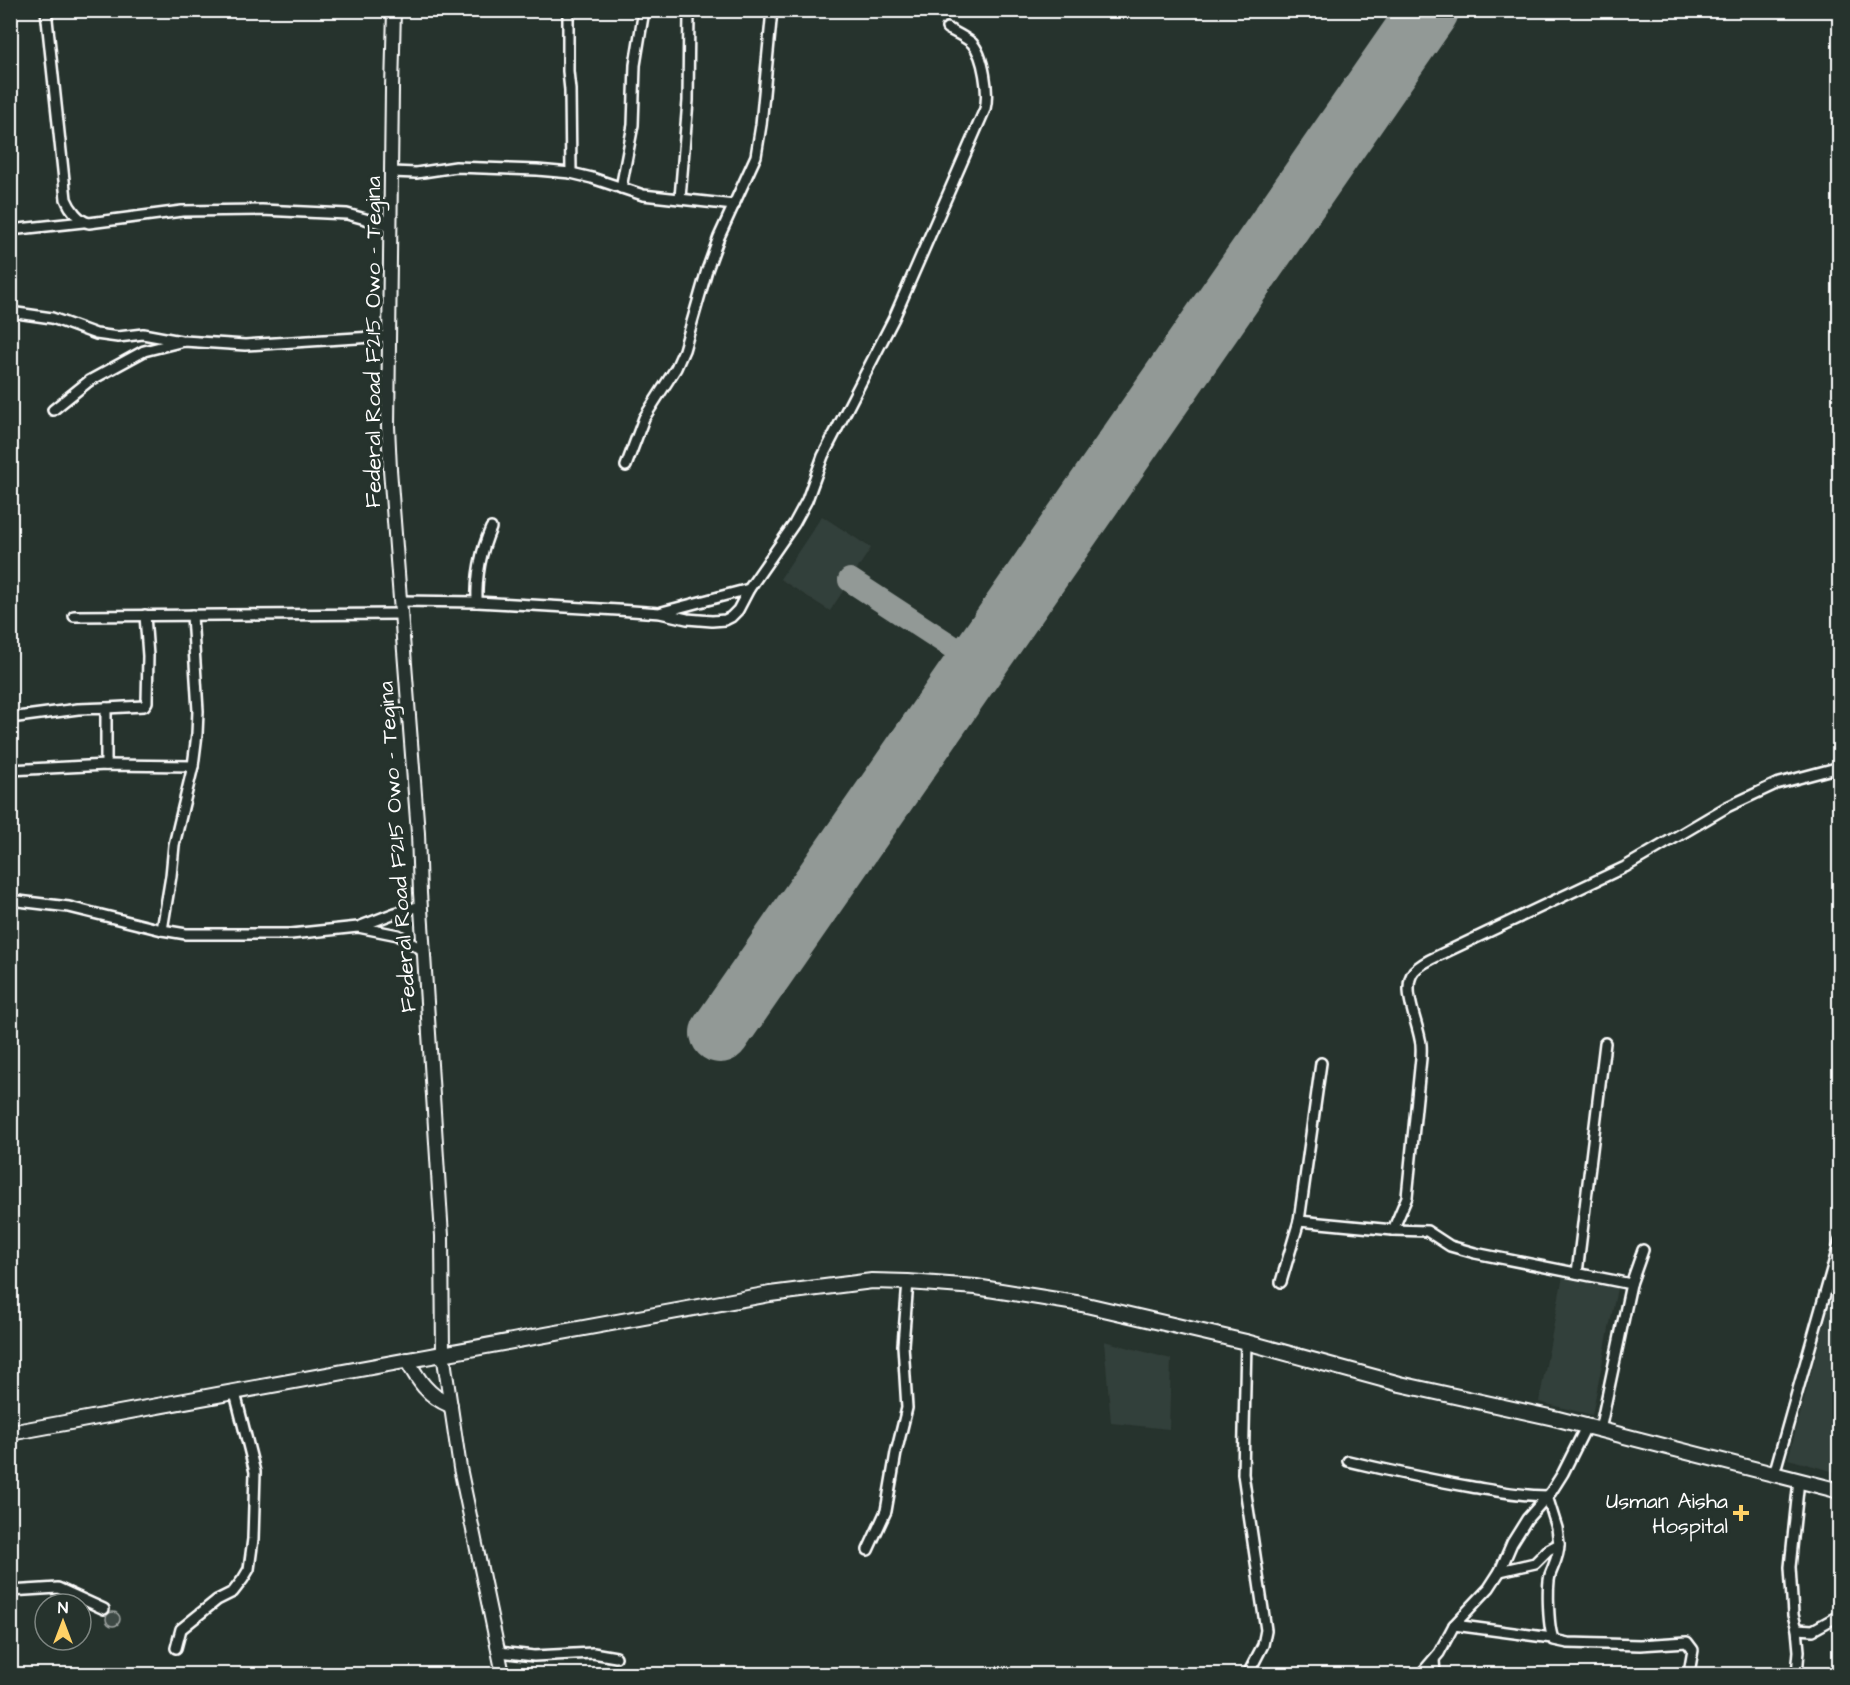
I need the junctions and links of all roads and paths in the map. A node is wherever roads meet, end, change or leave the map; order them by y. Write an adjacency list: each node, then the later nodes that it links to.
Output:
1 (46, 10): 13 (street)
2 (394, 10): 8 (main road, Federal Road F215 Owo - Tegina)
3 (568, 10): 9 (street)
4 (644, 10): 10 (street)
5 (689, 10): 11 (street)
6 (772, 10): 12 (street)
7 (946, 28): 22 (street)
8 (392, 172): 9 (street); 14 (main road, Federal Road F215 Owo - Tegina)
9 (571, 173): 10 (street)
10 (621, 188): 11 (street)
11 (680, 198): 12 (street)
12 (734, 205): 20 (street)
13 (83, 222): 14 (street); 15 (street)
14 (391, 226): 17 (main road, Federal Road F215 Owo - Tegina)
15 (10, 230)
16 (10, 312): 18 (street)
17 (389, 336): 18 (street); 24 (main road, Federal Road F215 Owo - Tegina)
18 (184, 341): 19 (street)
19 (52, 410)
20 (626, 466)
21 (491, 528): 23 (street)
22 (749, 589): 25 (street); 25 (street)
23 (477, 602): 24 (street); 25 (street)
24 (400, 607): 27 (street); 36 (main road, Federal Road F215 Owo - Tegina)
25 (660, 613)
26 (145, 615): 27 (street); 28 (street); 29 (street)
27 (192, 615): 32 (street)
28 (74, 616)
29 (106, 708): 30 (street); 31 (street)
30 (10, 718)
31 (106, 765): 32 (street); 34 (street)
32 (193, 766): 38 (street)
33 (1839, 767): 43 (street)
34 (10, 770)
35 (10, 900): 38 (street)
36 (421, 906): 37 (street); 39 (main road, Federal Road F215 Owo - Tegina)
37 (358, 927): 38 (street); 39 (street)
38 (162, 930)
39 (424, 951): 51 (main road, Federal Road F215 Owo - Tegina)
40 (1605, 1043): 46 (street)
41 (1321, 1063): 42 (street)
42 (1299, 1221): 43 (street); 48 (street)
43 (1393, 1230): 46 (street)
44 (1839, 1241): 58 (street)
45 (1643, 1250): 49 (street)
46 (1577, 1273): 49 (street)
47 (908, 1282): 50 (highway); 51 (highway); 63 (street)
48 (1281, 1282)
49 (1631, 1284): 55 (street)
50 (1246, 1342): 55 (highway); 77 (street)
51 (443, 1353): 52 (highway); 54 (main road, Federal Road F215 Owo - Tegina)
52 (407, 1360): 53 (highway); 54 (highway)
53 (235, 1393): 56 (highway); 71 (street)
54 (450, 1405): 72 (main road, Federal Road F215 Owo - Tegina)
55 (1593, 1429): 58 (highway); 61 (street)
56 (10, 1433)
57 (1348, 1461): 61 (street)
58 (1774, 1474): 59 (highway)
59 (1799, 1480): 60 (highway); 69 (street)
60 (1839, 1491)
61 (1547, 1496): 62 (street); 64 (street)
62 (1559, 1544): 64 (street); 70 (street)
63 (868, 1550)
64 (1500, 1571): 68 (street)
65 (10, 1591): 66 (street)
66 (104, 1609)
67 (1839, 1615): 69 (street)
68 (1454, 1625): 70 (street); 74 (street)
69 (1797, 1629): 80 (street)
70 (1552, 1638): 75 (street)
71 (176, 1648)
72 (499, 1653): 73 (street); 76 (main road, Federal Road F215 Owo - Tegina)
73 (616, 1657)
74 (1434, 1660): 78 (street); 79 (street)
75 (1690, 1666)
76 (503, 1674)
77 (1248, 1674)
78 (1421, 1674)
79 (1435, 1674)
80 (1797, 1674)

